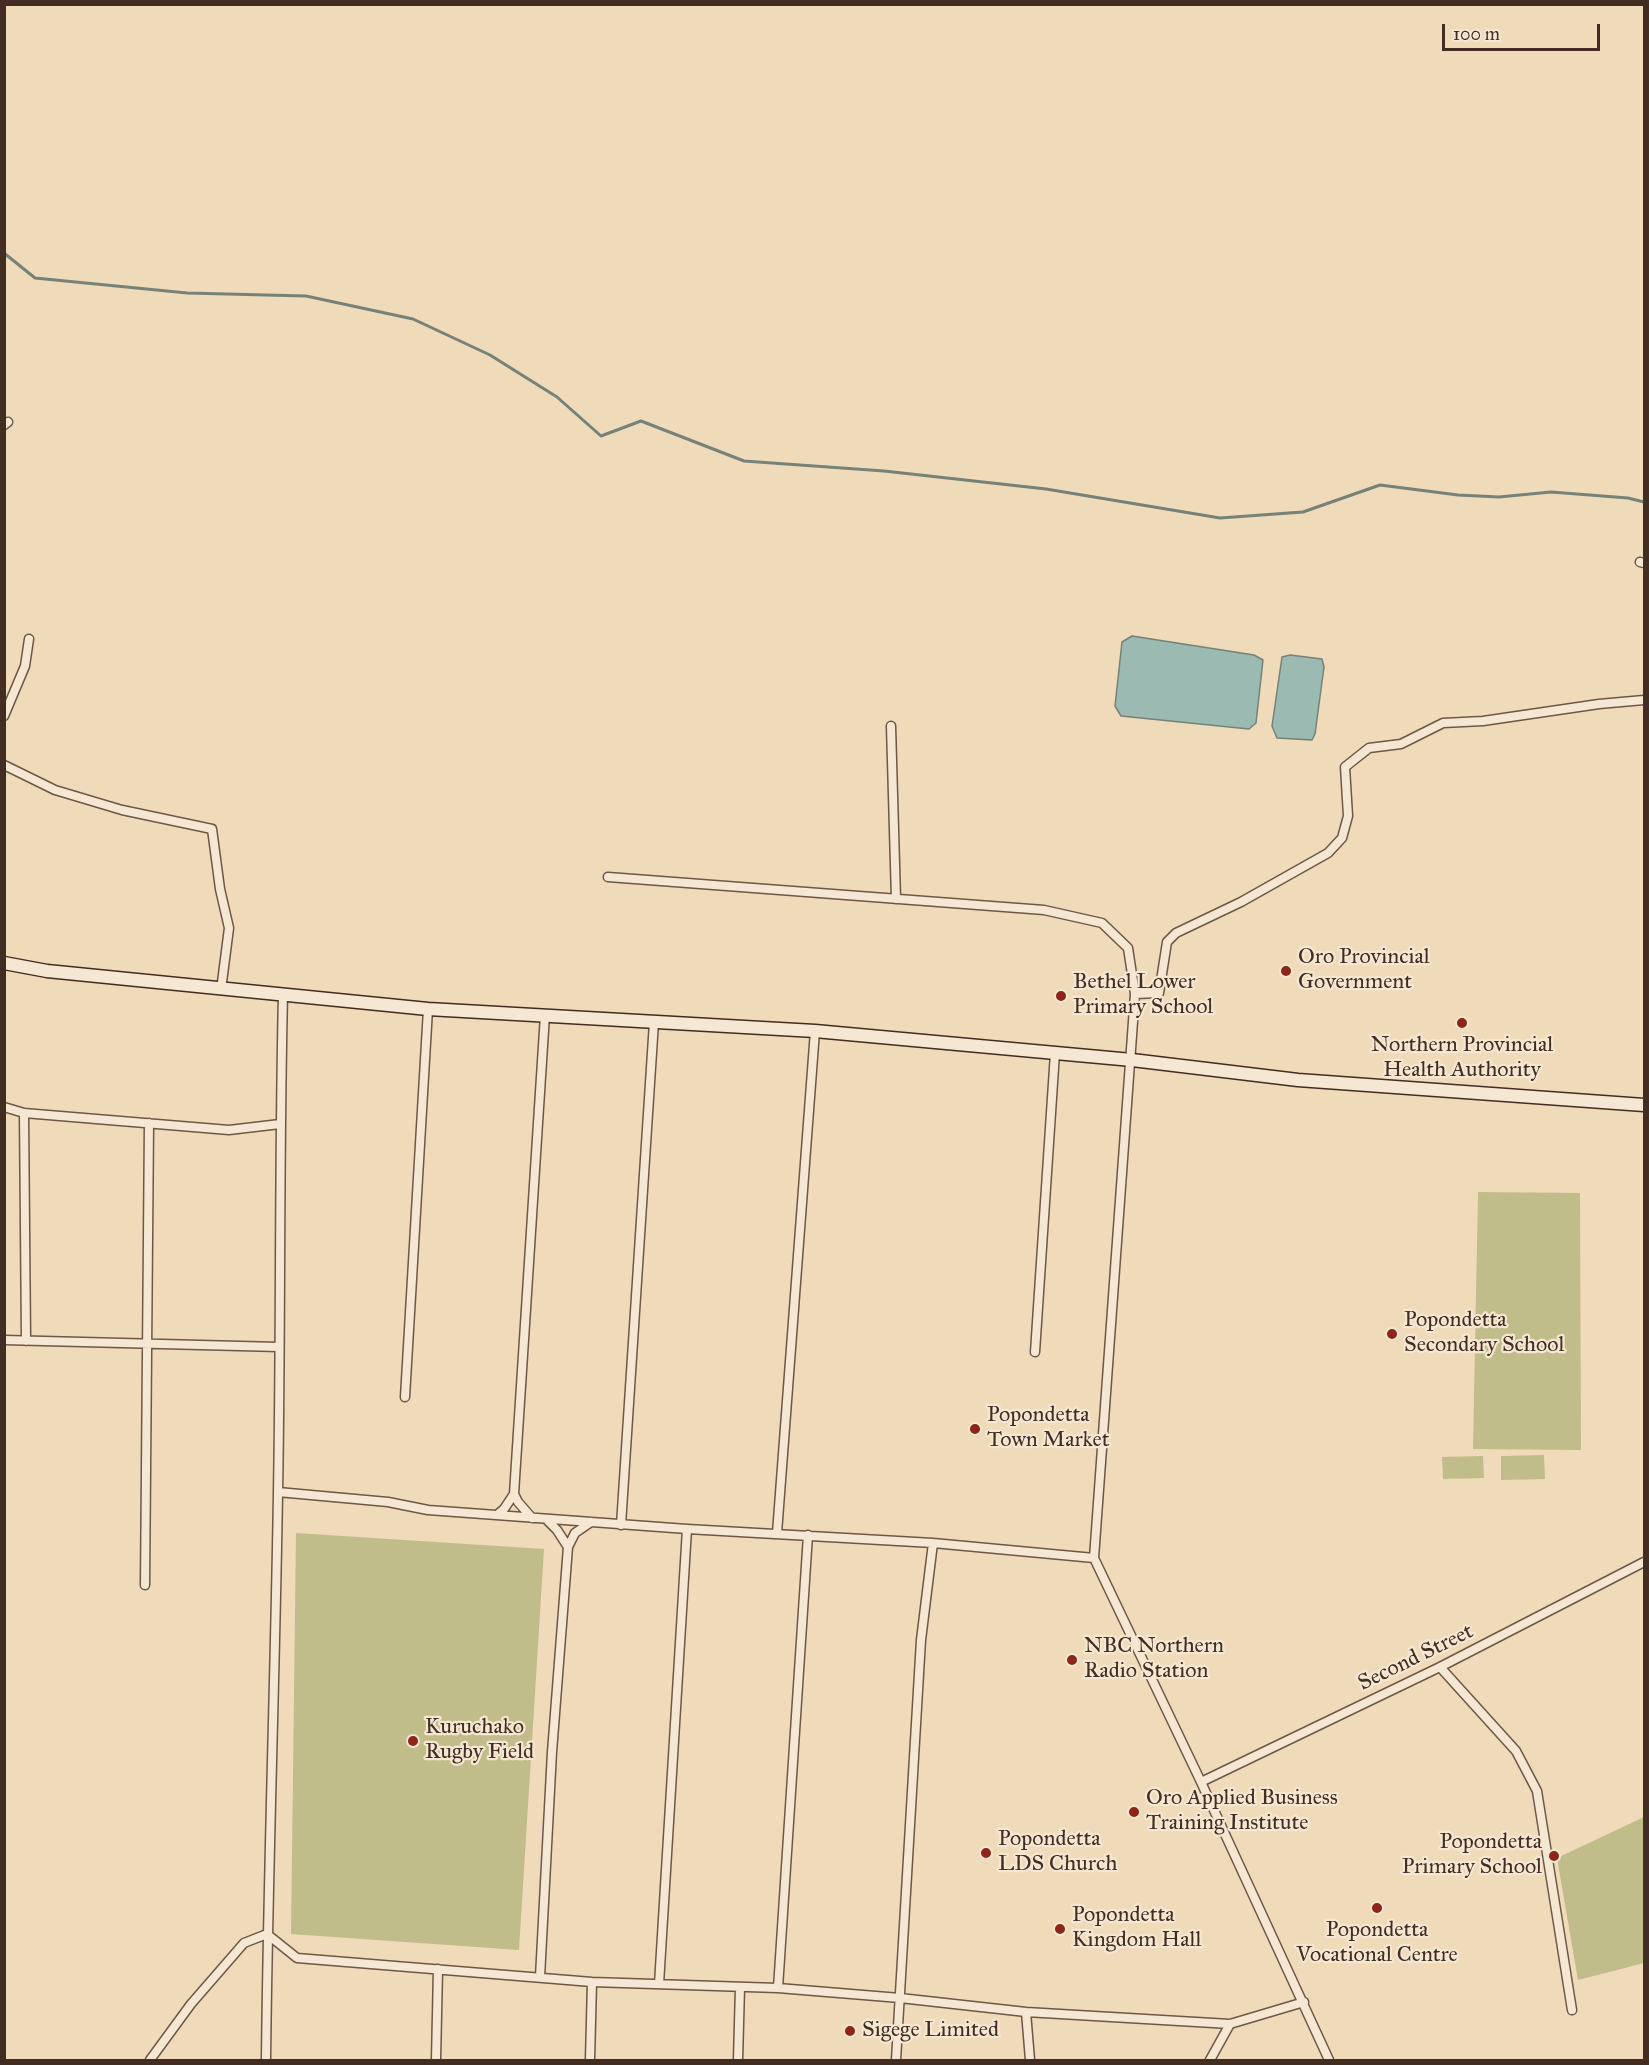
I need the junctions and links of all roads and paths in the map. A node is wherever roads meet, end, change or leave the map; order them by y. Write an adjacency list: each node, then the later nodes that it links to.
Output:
1 (29, 639): 3 (street)
2 (1644, 700): 10 (street)
3 (4, 716)
4 (891, 726): 7 (street)
5 (4, 765): 9 (street)
6 (608, 877): 7 (street)
7 (896, 899): 10 (street)
8 (4, 963): 9 (main road)
9 (221, 990): 11 (main road)
10 (1135, 994): 17 (street)
11 (283, 995): 12 (main road); 22 (street)
12 (428, 1010): 13 (main road); 28 (street)
13 (545, 1015): 14 (main road); 30 (street)
14 (654, 1022): 15 (main road); 35 (street)
15 (815, 1031): 16 (main road); 37 (street)
16 (1055, 1053): 17 (main road); 27 (street)
17 (1132, 1060): 18 (main road); 41 (street)
18 (1644, 1105)
19 (4, 1107): 20 (street)
20 (24, 1113): 21 (street); 24 (street)
21 (148, 1123): 22 (street); 25 (street)
22 (280, 1124): 26 (street)
23 (4, 1340): 24 (street)
24 (26, 1341): 25 (street)
25 (146, 1344): 26 (street); 43 (street)
26 (279, 1347): 29 (street)
27 (1035, 1352)
28 (405, 1397)
29 (278, 1492): 31 (street); 46 (street)
30 (514, 1494): 31 (street); 32 (street)
31 (496, 1515): 32 (street)
32 (532, 1518): 33 (street)
33 (546, 1519): 34 (street); 40 (street)
34 (592, 1522): 35 (street); 40 (street)
35 (621, 1525): 36 (street)
36 (687, 1529): 37 (street); 50 (street)
37 (777, 1533): 38 (street)
38 (808, 1535): 39 (street); 52 (street)
39 (933, 1543): 41 (street); 53 (street)
40 (568, 1547): 48 (street)
41 (1094, 1558): 45 (street)
42 (1644, 1562): 44 (street, Second Street)
43 (145, 1585)
44 (1440, 1667): 45 (street, Second Street); 55 (street)
45 (1202, 1782): 54 (street)
46 (267, 1934): 47 (street); 59 (street); 60 (street)
47 (438, 1969): 48 (street); 61 (street)
48 (540, 1977): 49 (street)
49 (592, 1982): 50 (street); 62 (street)
50 (659, 1984): 51 (street)
51 (740, 1987): 52 (street); 63 (street)
52 (778, 1988): 53 (street)
53 (900, 1998): 56 (street); 64 (street)
54 (1304, 2002): 57 (street); 68 (street)
55 (1572, 2010)
56 (1026, 2012): 57 (street); 65 (street)
57 (1230, 2024): 58 (street)
58 (1220, 2045): 66 (street); 67 (street)
59 (150, 2061)
60 (266, 2061)
61 (436, 2061)
62 (590, 2061)
63 (738, 2061)
64 (896, 2061)
65 (1030, 2061)
66 (1210, 2061)
67 (1218, 2061)
68 (1329, 2061)

